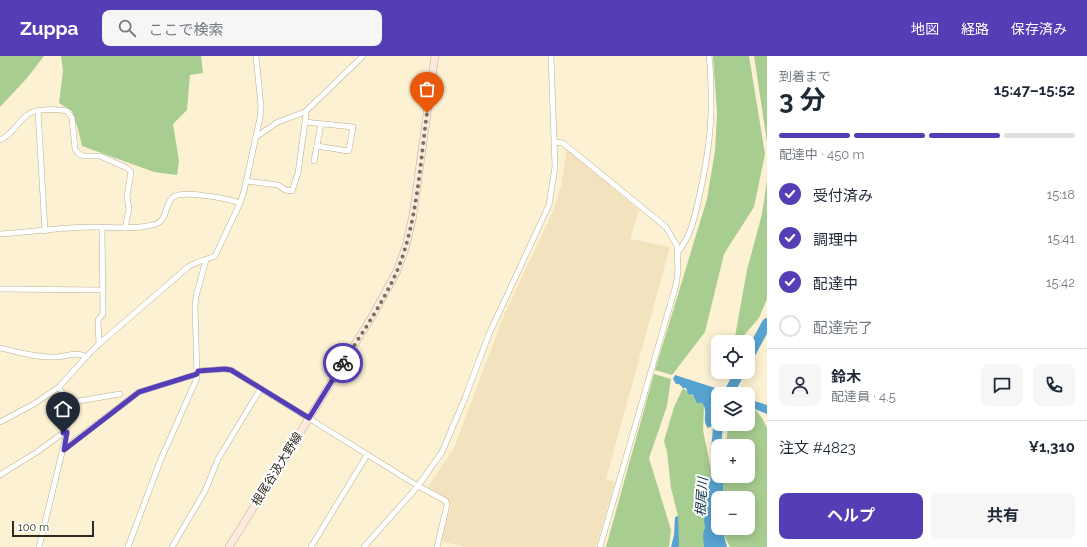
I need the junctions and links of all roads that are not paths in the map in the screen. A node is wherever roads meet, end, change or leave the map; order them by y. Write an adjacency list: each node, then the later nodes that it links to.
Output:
1 (256, 56): 10 (street)
2 (363, 56): 7 (street)
3 (435, 56): 33 (main road, 根尾谷汲大野線)
4 (552, 56): 12 (street)
5 (709, 56): 21 (street)
6 (38, 111): 11 (street); 18 (street); 19 (street)
7 (305, 112): 8 (street); 10 (street)
8 (305, 122): 9 (street); 15 (street)
9 (321, 124): 13 (street); 13 (street)
10 (256, 138): 15 (street)
11 (0, 140)
12 (554, 142): 21 (street); 39 (street)
13 (317, 146): 14 (street)
14 (314, 161)
15 (247, 181): 16 (street)
16 (240, 203): 18 (street); 22 (street)
17 (102, 228): 18 (street); 19 (street); 24 (street)
18 (125, 228)
19 (45, 231): 20 (street)
20 (0, 234)
21 (678, 252): 47 (street)
22 (206, 260): 25 (street); 28 (street)
23 (0, 289): 24 (street)
24 (102, 290): 25 (street)
25 (99, 344): 27 (street)
26 (0, 348): 27 (street)
27 (86, 357): 29 (street)
28 (197, 373): 30 (street); 36 (street); 41 (street)
29 (59, 387): 32 (street); 34 (street)
30 (261, 388): 33 (street); 42 (street)
31 (120, 394): 32 (street)
32 (67, 403): 35 (street)
33 (309, 418): 37 (street); 43 (main road, 根尾谷汲大野線)
34 (0, 422)
35 (67, 432): 36 (street); 38 (street)
36 (64, 450): 40 (street)
37 (367, 455): 39 (street); 44 (street)
38 (0, 475)
39 (418, 486): 45 (street); 46 (street)
40 (39, 547)
41 (128, 547)
42 (172, 547)
43 (229, 547)
44 (310, 547)
45 (364, 547)
46 (437, 547)
47 (600, 547)

